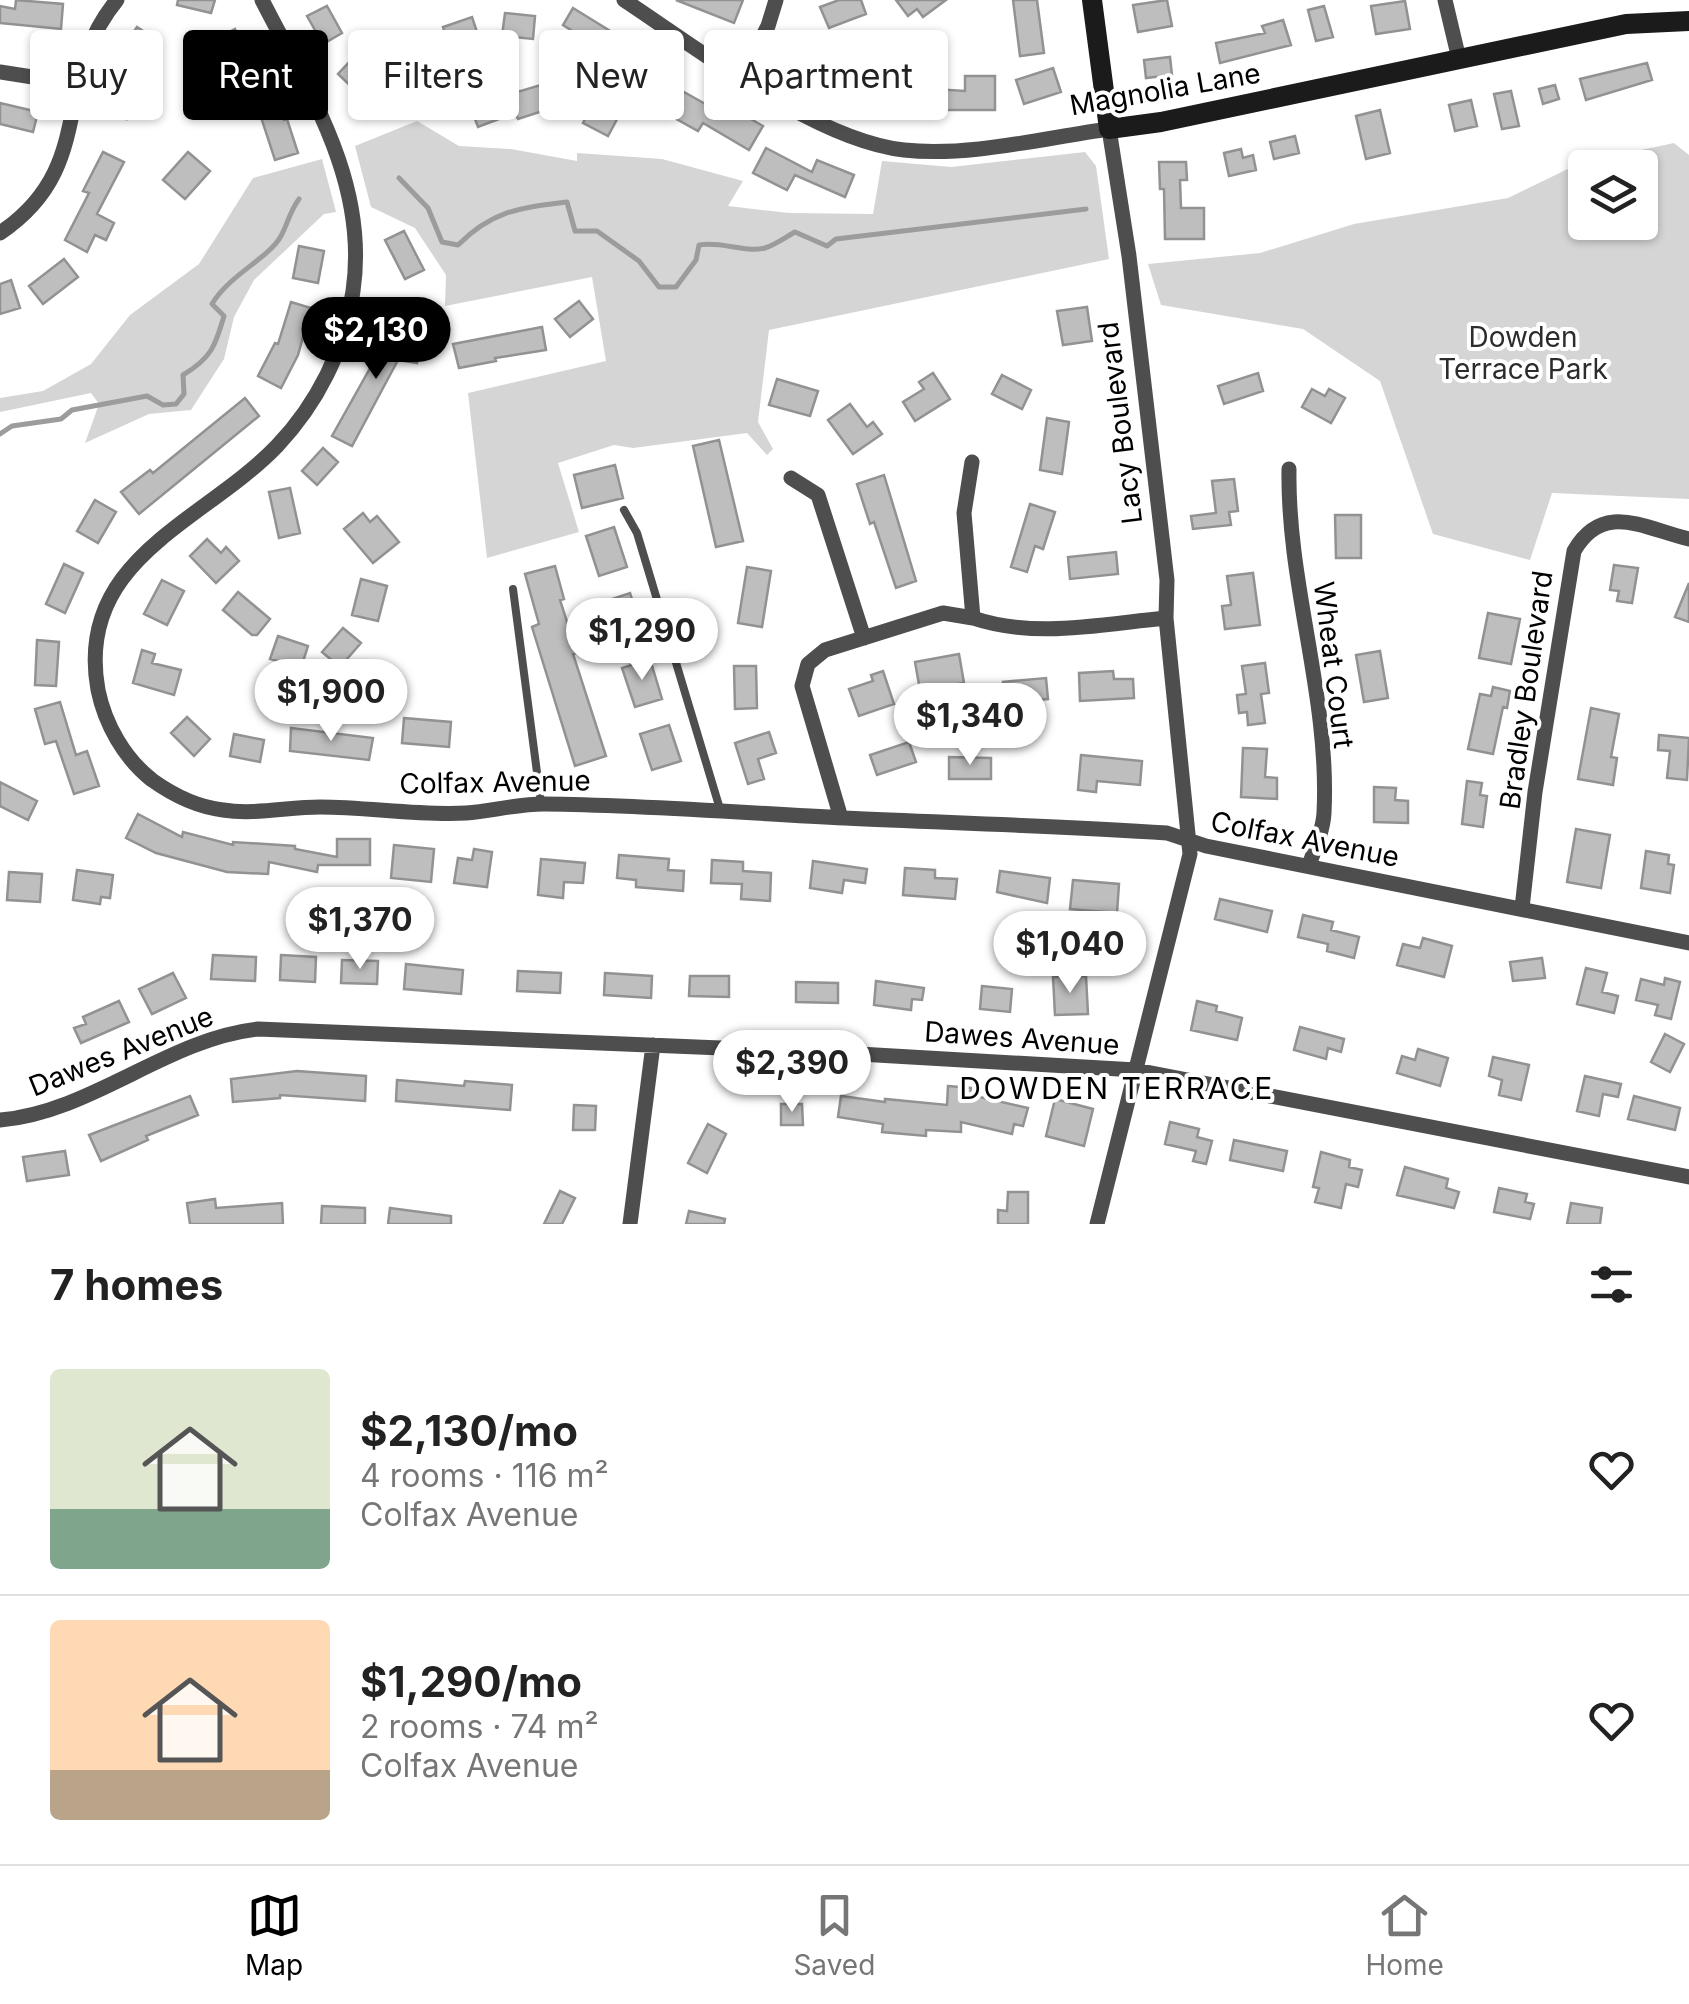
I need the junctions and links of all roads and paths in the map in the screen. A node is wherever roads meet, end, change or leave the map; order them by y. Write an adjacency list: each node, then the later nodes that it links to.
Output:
1 (117, 0): 8 (street)
2 (262, 0): 27 (street, Colfax Avenue)
3 (624, 0): 10 (street, Magnolia Lane)
4 (776, 0): 9 (street)
5 (1092, 0): 16 (street, Lacy Boulevard)
6 (1445, 0): 11 (street)
7 (1689, 21): 11 (street, Magnolia Lane)
8 (96, 30)
9 (766, 30)
10 (704, 52)
11 (1460, 59): 16 (street, Magnolia Lane)
12 (0, 72): 13 (street)
13 (30, 77)
14 (69, 120): 17 (street)
15 (813, 120): 16 (street, Magnolia Lane)
16 (1109, 129): 25 (street, Lacy Boulevard)
17 (0, 234)
18 (972, 462): 24 (street)
19 (1289, 469): 31 (street, Wheat Court)
20 (792, 478): 26 (street)
21 (624, 510): 28 (lane)
22 (1689, 540): 32 (street, Bradley Boulevard)
23 (513, 589): 27 (lane)
24 (973, 618): 25 (street); 26 (street)
25 (1166, 618): 30 (street, Lacy Boulevard)
26 (864, 638): 29 (street)
27 (541, 804): 28 (street, Colfax Avenue)
28 (720, 809): 29 (street, Colfax Avenue)
29 (842, 818): 30 (street, Colfax Avenue)
30 (1188, 840): 31 (street, Colfax Avenue); 35 (street, Lacy Boulevard)
31 (1309, 864): 32 (street, Colfax Avenue)
32 (1522, 908): 33 (street, Colfax Avenue)
33 (1689, 943)
34 (653, 1045): 35 (street, Dawes Avenue); 36 (street, Dawes Avenue); 38 (street)
35 (1136, 1070): 37 (street, Dawes Avenue); 39 (street, Lacy Boulevard)
36 (0, 1120)
37 (1689, 1177)
38 (630, 1224)
39 (1097, 1224)

